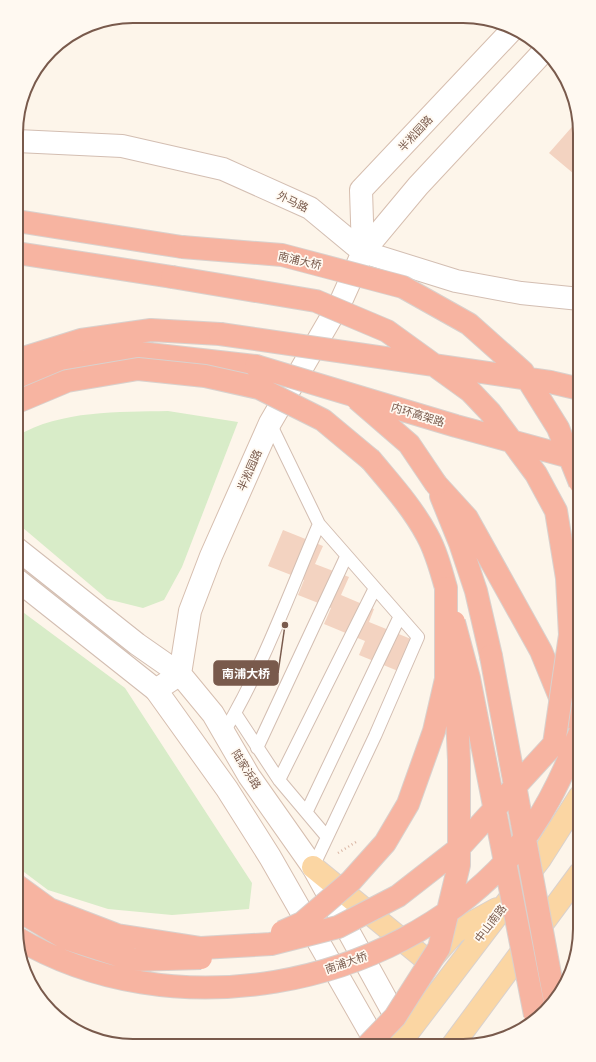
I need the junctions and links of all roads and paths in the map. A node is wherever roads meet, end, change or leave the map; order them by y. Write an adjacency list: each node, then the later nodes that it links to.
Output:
1 (509, 33): 5 (main road, 半淞园路)
2 (541, 55): 5 (main road, 半淞园路)
3 (23, 140): 5 (main road, 外马路)
4 (23, 222): 18 (highway, 南浦大桥, bridge)
5 (363, 252): 7 (main road, 外马路); 16 (main road, 半淞园路)
6 (23, 254): 40 (highway, bridge)
7 (573, 298)
8 (220, 334): 9 (highway); 11 (highway, bridge); 14 (highway, bridge)
9 (23, 358)
10 (23, 381): 14 (highway, 内环高架路, bridge)
11 (550, 382): 12 (highway); 13 (highway)
12 (573, 383)
13 (573, 387)
14 (345, 392): 17 (highway, 内环高架路, bridge); 19 (highway, bridge)
15 (23, 399): 24 (highway, bridge)
16 (270, 422): 20 (lane); 27 (main road, 半淞园路)
17 (573, 458)
18 (573, 466)
19 (436, 484): 31 (highway, bridge); 45 (highway, bridge)
20 (318, 524): 22 (lane); 29 (lane)
21 (23, 554): 27 (main road, 陆家浜路)
22 (346, 557): 25 (lane); 32 (lane)
23 (23, 585): 28 (main road)
24 (446, 588): 42 (highway, bridge); 46 (highway, bridge); 47 (highway, bridge)
25 (374, 590): 26 (lane); 34 (lane)
26 (400, 618): 36 (lane); 37 (lane)
27 (180, 674): 28 (main road); 30 (main road, 陆家浜路)
28 (156, 690): 48 (main road)
29 (235, 713): 30 (lane); 32 (lane)
30 (224, 732): 38 (main road, 陆家浜路)
31 (573, 734)
32 (257, 748): 34 (lane)
33 (573, 750): 43 (highway, 南浦大桥, bridge)
34 (279, 780): 36 (lane)
35 (573, 807): 41 (main road, 中山南路)
36 (307, 811): 37 (lane)
37 (327, 837): 38 (lane)
38 (313, 867): 44 (main road); 49 (main road, 陆家浜路)
39 (573, 882): 52 (main road)
40 (23, 891)
41 (503, 906): 44 (main road); 51 (main road, 中山南路)
42 (23, 913)
43 (24, 942)
44 (429, 962): 50 (main road)
45 (553, 991)
46 (534, 1012)
47 (374, 1039)
48 (374, 1039)
49 (402, 1039)
50 (405, 1039)
51 (406, 1039)
52 (457, 1039)

